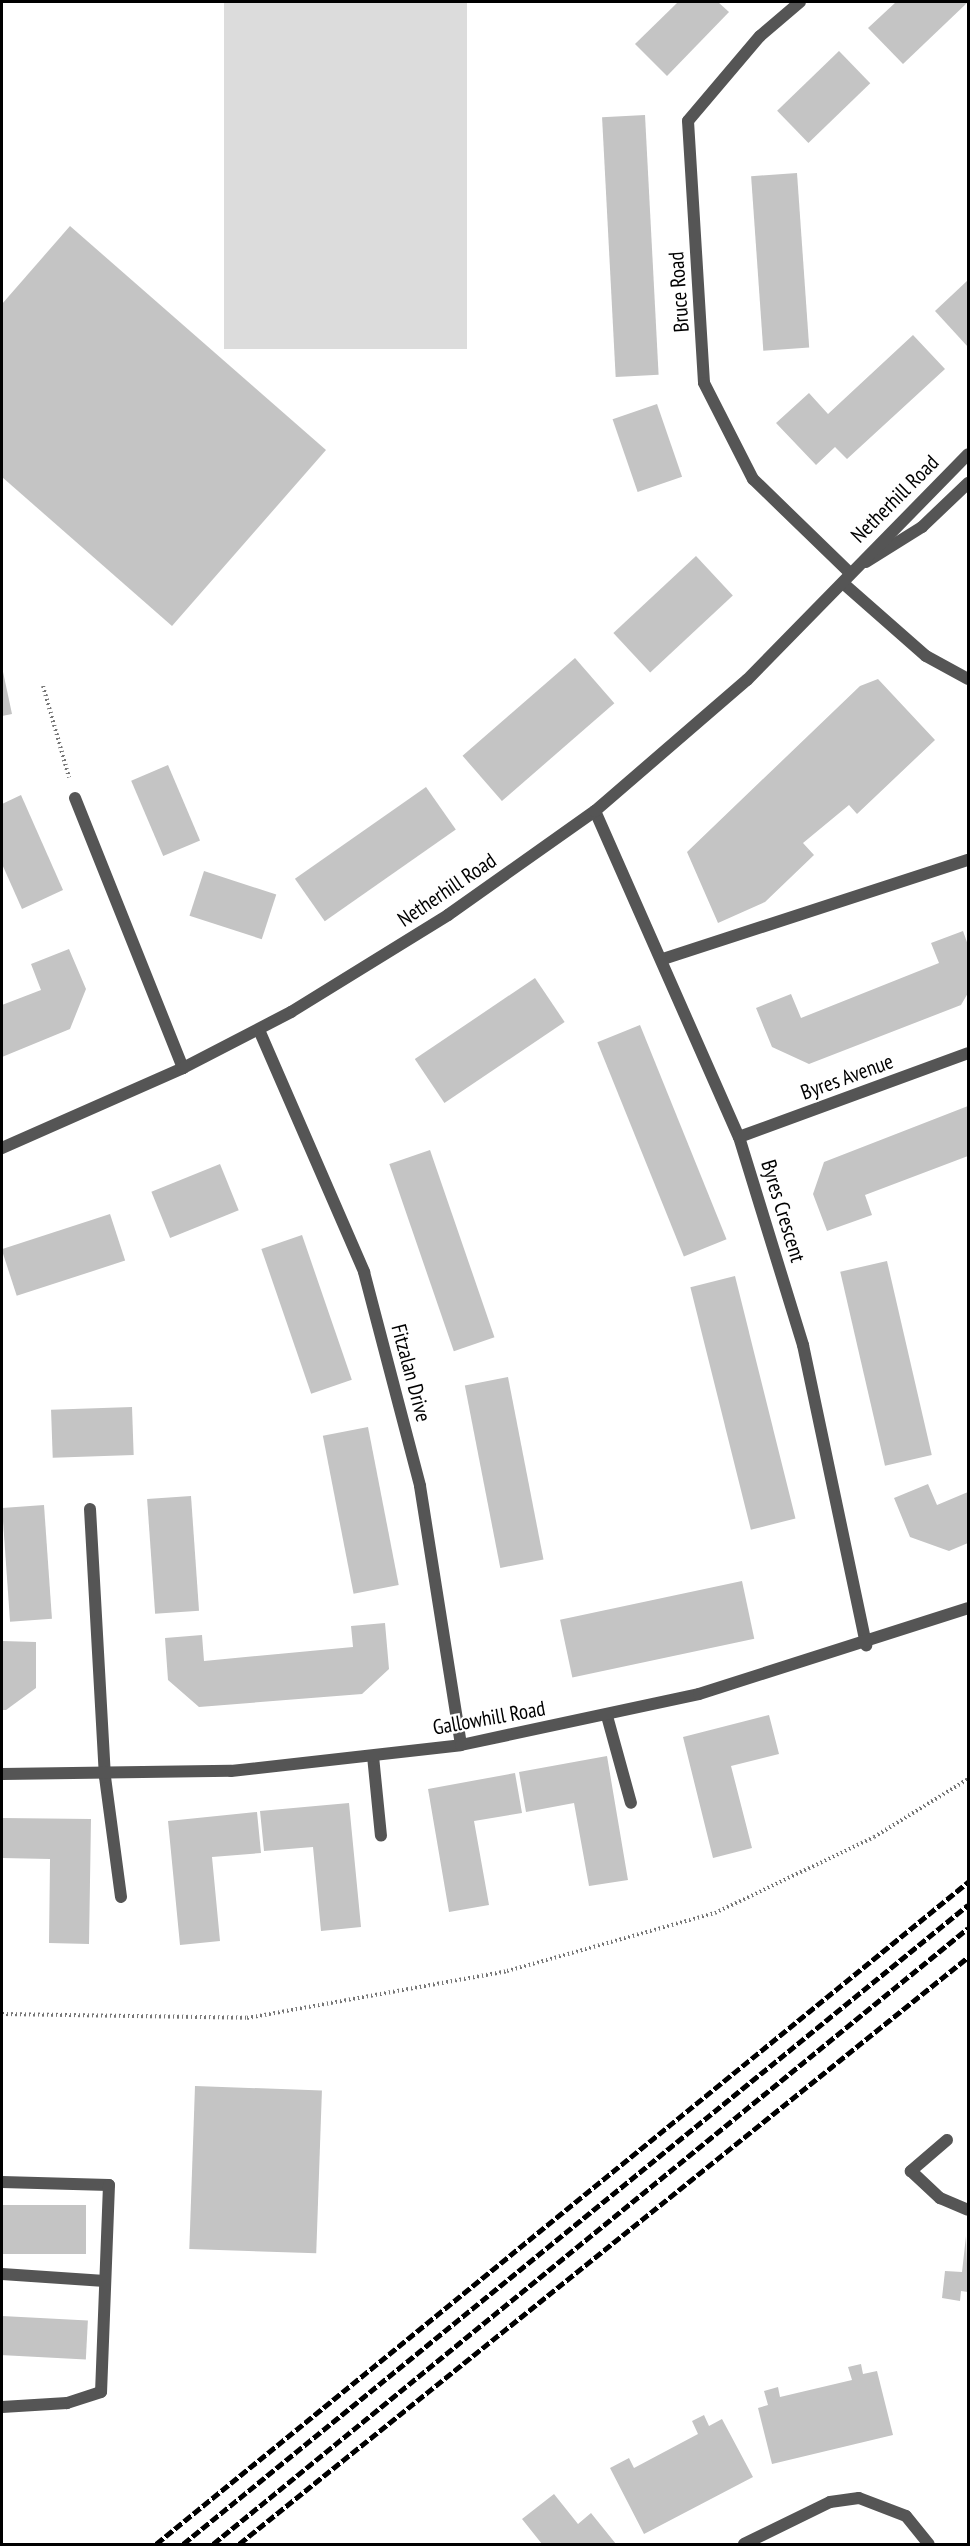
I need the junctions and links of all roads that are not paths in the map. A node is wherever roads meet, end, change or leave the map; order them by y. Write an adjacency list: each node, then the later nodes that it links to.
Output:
1 (800, 2): 4 (street, Bruce Road)
2 (969, 454): 4 (street, Netherhill Road)
3 (969, 483): 4 (street, Netherhill Road)
4 (846, 578): 5 (street, Bruce Road); 7 (street, Netherhill Road)
5 (969, 679)
6 (75, 798): 12 (street)
7 (595, 811): 9 (street, Byres Crescent); 10 (street, Netherhill Road)
8 (969, 860): 9 (street)
9 (663, 958): 13 (street, Byres Crescent)
10 (259, 1030): 12 (street, Netherhill Road); 19 (street, Fitzalan Drive)
11 (969, 1053): 13 (street, Byres Avenue)
12 (183, 1068): 14 (street, Netherhill Road)
13 (740, 1137): 17 (street, Byres Crescent)
14 (2, 1148)
15 (90, 1509): 22 (street)
16 (969, 1608): 17 (street, Gallowhill Road)
17 (866, 1645): 18 (street, Gallowhill Road)
18 (608, 1716): 19 (street, Gallowhill Road); 23 (street)
19 (461, 1745): 20 (street, Gallowhill Road)
20 (373, 1756): 22 (street, Gallowhill Road); 24 (street)
21 (2, 1774): 22 (street, Gallowhill Road)
22 (105, 1777): 25 (street)
23 (631, 1803)
24 (381, 1836)
25 (122, 1897)
26 (947, 2140): 28 (street)
27 (2, 2182): 30 (street)
28 (969, 2210)
29 (2, 2274): 30 (street)
30 (105, 2281): 31 (street)
31 (2, 2407)
32 (744, 2544): 33 (street)
33 (929, 2544)

